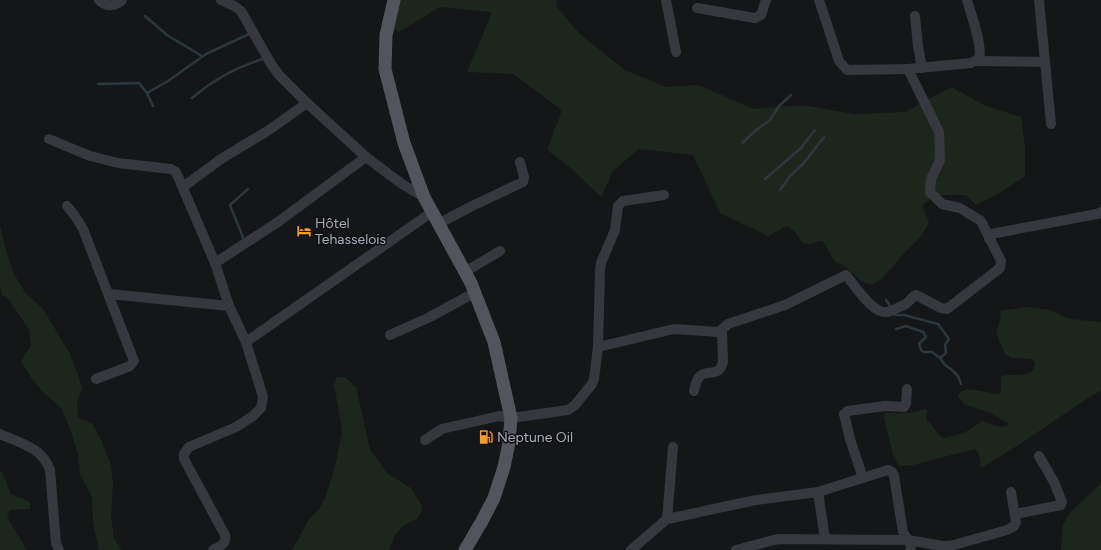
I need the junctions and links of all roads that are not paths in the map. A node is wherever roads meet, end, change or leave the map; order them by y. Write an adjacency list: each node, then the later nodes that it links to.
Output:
1 (99, 0): 2 (street)
2 (122, 0)
3 (221, 0): 17 (street)
4 (394, 0): 24 (main road)
5 (666, 0): 12 (street)
6 (766, 0): 10 (street)
7 (819, 0): 16 (street)
8 (967, 0): 13 (street)
9 (1039, 0): 14 (street)
10 (697, 8)
11 (915, 16): 15 (street)
12 (676, 52)
13 (976, 60): 14 (street); 15 (street)
14 (1045, 62): 18 (street)
15 (922, 68): 16 (street)
16 (908, 69): 28 (street)
17 (307, 103): 20 (street); 22 (street)
18 (1051, 124)
19 (49, 139): 22 (street)
20 (366, 157): 24 (street); 30 (street)
21 (520, 162): 27 (street)
22 (183, 187): 30 (street)
23 (664, 195): 38 (street)
24 (424, 197): 27 (main road)
25 (67, 206): 33 (street)
26 (1101, 213): 28 (street)
27 (435, 218): 31 (main road); 37 (street)
28 (989, 239): 35 (street)
29 (500, 251): 31 (street)
30 (215, 263): 34 (street)
31 (465, 272): 32 (main road)
32 (474, 292): 36 (street); 42 (main road)
33 (109, 294): 34 (street); 39 (street)
34 (229, 306): 37 (street)
35 (722, 331): 38 (street); 41 (street)
36 (390, 335)
37 (246, 342): 56 (street)
38 (598, 347): 42 (street)
39 (96, 379)
40 (907, 389): 47 (street)
41 (694, 391)
42 (511, 418): 44 (street); 54 (main road)
43 (0, 434): 55 (street)
44 (426, 440)
45 (673, 447): 51 (street)
46 (1039, 456): 50 (street)
47 (863, 478): 48 (street); 53 (street)
48 (818, 492): 51 (street); 52 (street)
49 (1011, 492): 50 (street)
50 (1015, 514): 53 (street)
51 (667, 519): 57 (street)
52 (825, 539): 53 (street); 58 (street)
53 (910, 545)
54 (468, 549)
55 (59, 550)
56 (213, 550)
57 (631, 550)
58 (736, 550)

